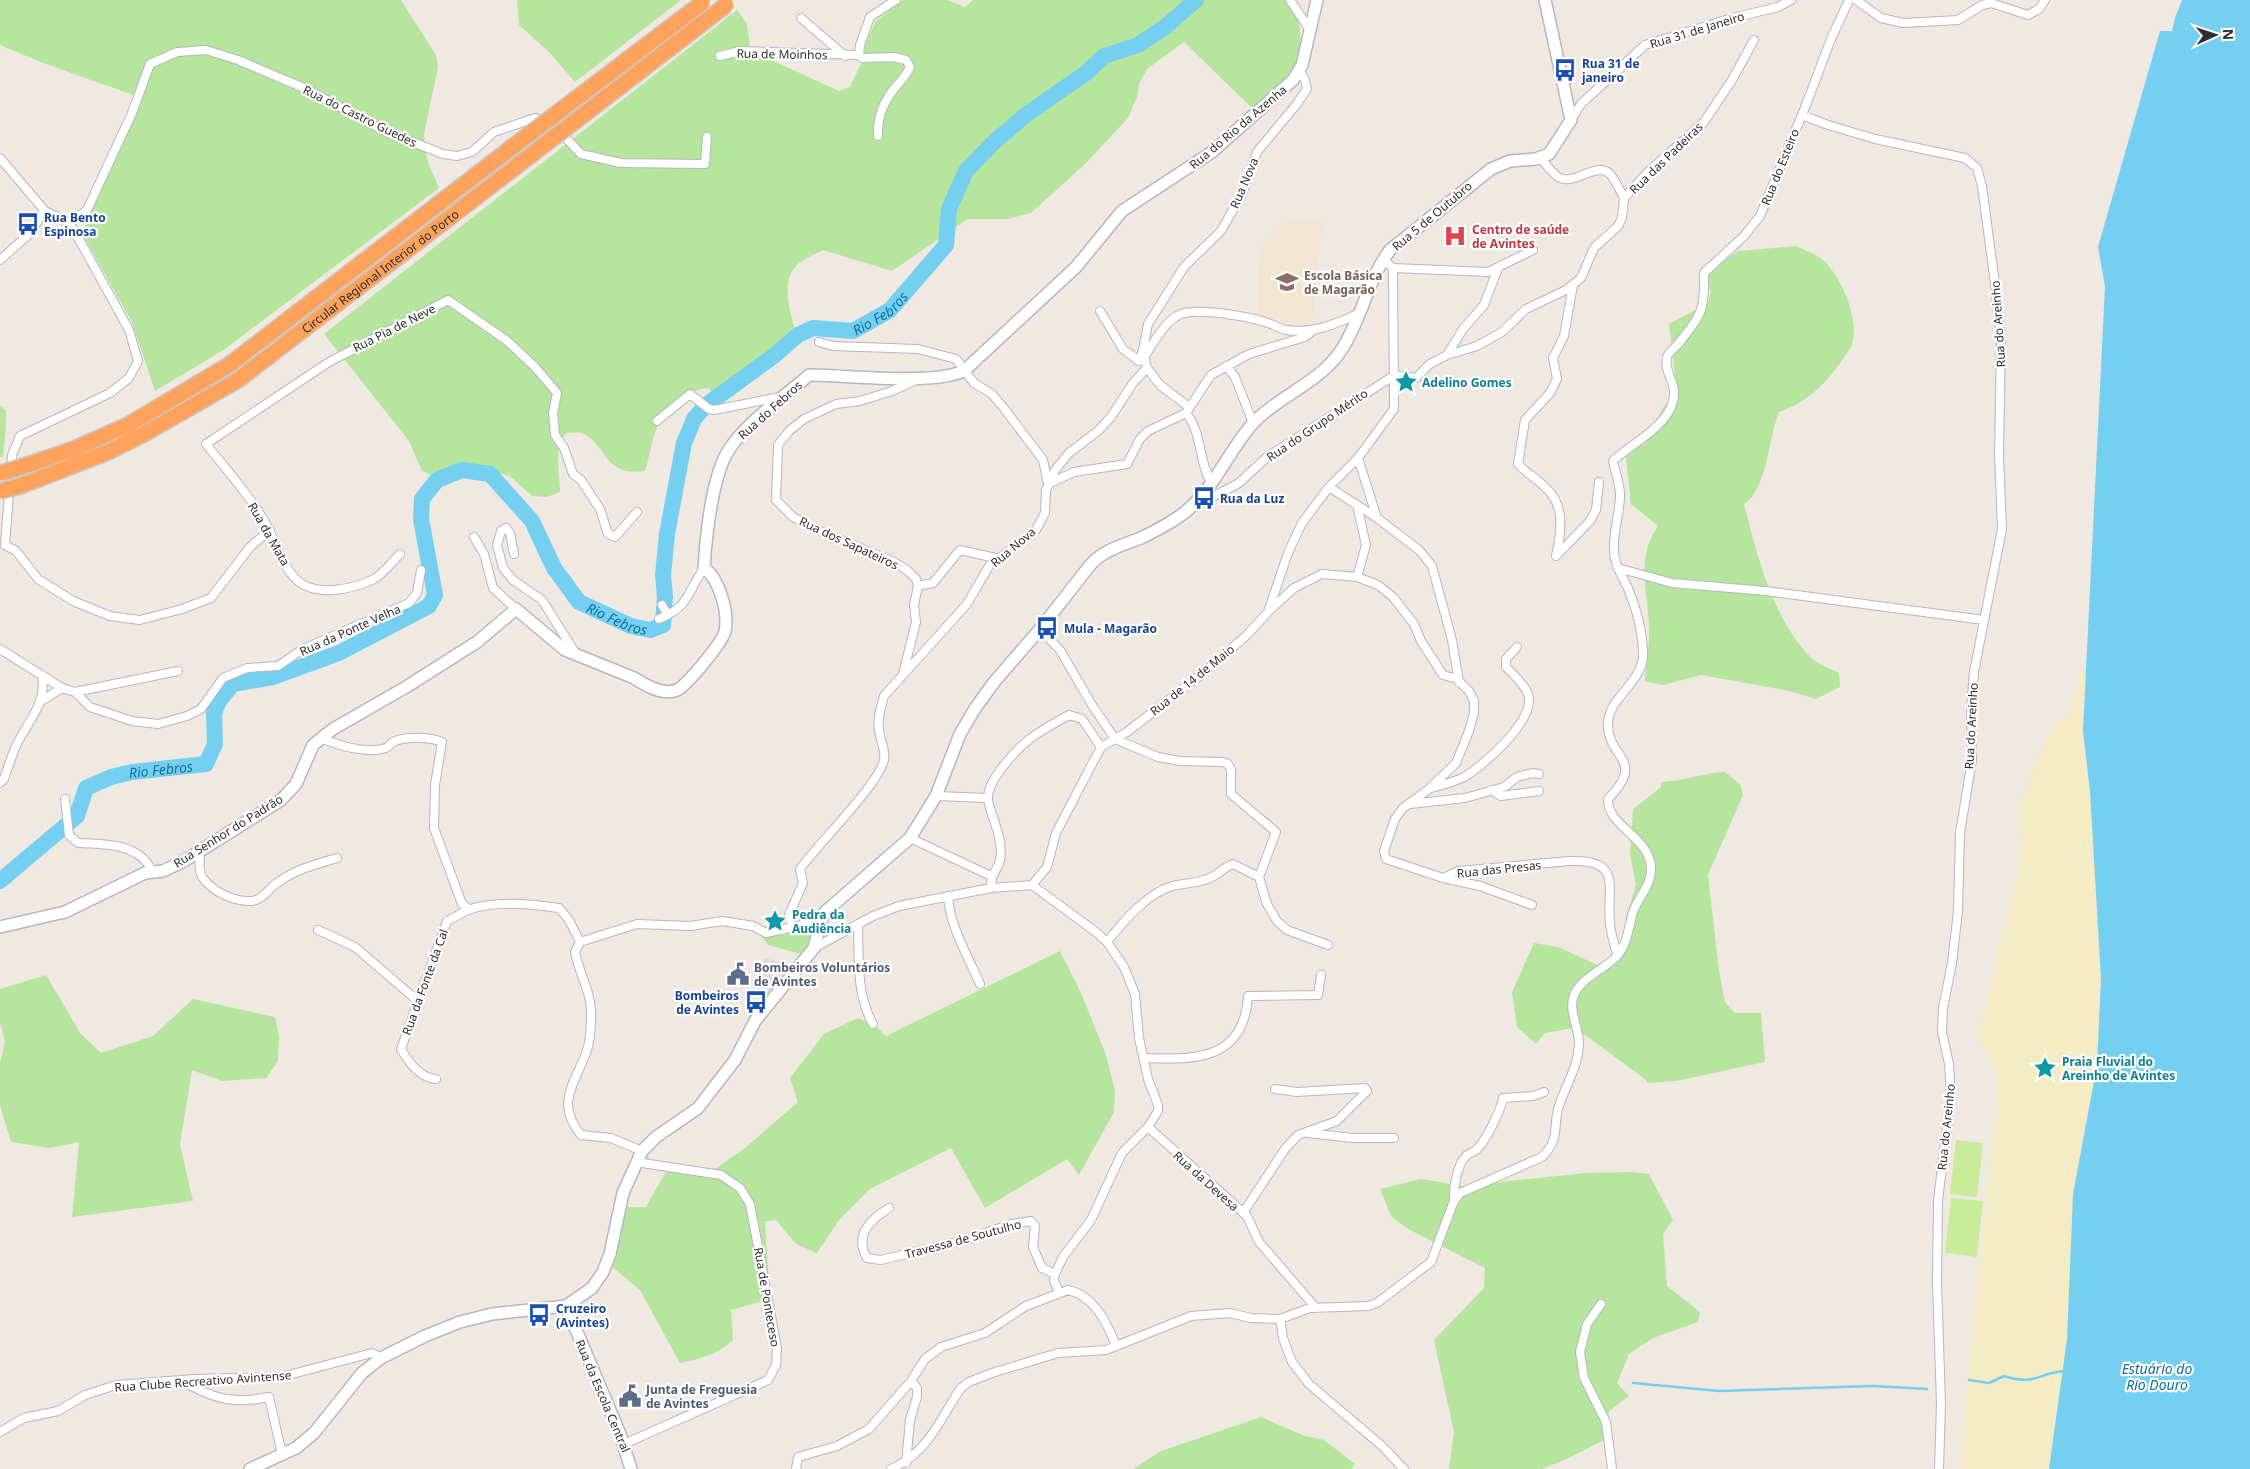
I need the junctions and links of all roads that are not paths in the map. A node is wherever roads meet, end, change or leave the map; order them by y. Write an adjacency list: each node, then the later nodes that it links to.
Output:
1 (896, 0): 14 (street)
2 (1290, 0): 12 (street)
3 (1317, 0): 12 (street, Rua do Rio da Azenha)
4 (1545, 0): 19 (street)
5 (1791, 0): 19 (street, Rua 31 de Janeiro)
6 (1849, 0): 18 (street, Rua do Esteiro)
7 (1856, 0): 8 (street)
8 (2045, 0)
9 (704, 1): 50 (highway, Circular Regional Interior do Porto, bridge)
10 (729, 3): 55 (highway, Circular Regional Interior do Porto, bridge)
11 (801, 18): 16 (street, Rua de Moinhos)
12 (1310, 30): 17 (street, Rua do Rio da Azenha)
13 (1754, 40): 24 (street, Rua das Padeiras)
14 (859, 55): 16 (street, Rua de Moinhos); 20 (street, Rua de Moinhos)
15 (720, 56): 16 (street, Rua de Moinhos)
16 (845, 56)
17 (1299, 70): 37 (street, Rua Nova); 41 (street, Rua do Rio da Azenha)
18 (1802, 115): 67 (street, Rua do Esteiro); 76 (street, Rua do Areinho)
19 (1571, 120): 23 (street)
20 (878, 136)
21 (707, 137): 26 (street, Rua do Castro Guedes)
22 (0, 158): 25 (street)
23 (1541, 158): 24 (street); 29 (street, Rua 5 de Outubro)
24 (1624, 198): 32 (street)
25 (45, 211): 26 (street); 28 (street)
26 (70, 223): 62 (street)
27 (1533, 250): 31 (street)
28 (0, 260)
29 (1384, 260): 30 (street); 34 (street, Rua 5 de Outubro)
30 (1393, 268): 31 (street); 42 (street, Rua de 14 de Maio)
31 (1498, 268): 38 (street)
32 (1573, 285): 38 (street); 51 (street)
33 (1100, 311): 37 (street)
34 (1360, 313): 35 (street); 47 (street, Rua 5 de Outubro)
35 (1315, 329): 37 (street); 39 (street)
36 (820, 342): 41 (street)
37 (1144, 354): 40 (street, Rua Nova)
38 (1447, 355): 42 (street)
39 (1226, 366): 45 (street); 47 (street)
40 (1147, 368): 45 (street); 52 (street, Rua Nova)
41 (965, 370): 43 (street, Rua do Febros); 52 (street)
42 (1395, 375): 49 (street, Rua de 14 de Maio); 57 (street, Rua do Grupo Mérito)
43 (922, 377): 44 (street, Rua do Febros); 70 (street, Rua dos Sapateiros)
44 (784, 397): 46 (street); 66 (street, Rua do Febros)
45 (1188, 410): 52 (street); 53 (street)
46 (657, 421)
47 (1253, 423): 53 (street, Rua 5 de Outubro)
48 (206, 444): 58 (street, Rua Pia de Neve); 60 (street, Rua da Mata)
49 (1358, 458): 54 (street, Rua de 14 de Maio); 59 (street)
50 (1, 473)
51 (1599, 482)
52 (1048, 484): 65 (street, Rua Nova)
53 (1212, 484): 57 (street, Rua 5 de Outubro)
54 (1329, 487): 56 (street); 73 (street, Rua de 14 de Maio)
55 (0, 491)
56 (1357, 505): 59 (street); 69 (street)
57 (1190, 508): 77 (street, Rua 5 de Outubro)
58 (637, 512)
59 (1377, 518): 84 (street)
60 (270, 530): 62 (street); 63 (street, Rua da Mata)
61 (474, 537): 72 (street)
62 (3, 546)
63 (400, 554)
64 (514, 554): 80 (street)
65 (1000, 559): 70 (street); 83 (street, Rua Nova)
66 (704, 568): 74 (street); 80 (street)
67 (1618, 568): 76 (street); 122 (street)
68 (421, 570): 86 (street, Rua da Ponte Velha)
69 (1357, 577): 73 (street, Rua das Presas); 84 (street, Rua das Presas)
70 (918, 586): 83 (street)
71 (662, 605): 74 (street)
72 (516, 609): 80 (street); 89 (street, Rua Senhor do Padrão)
73 (1268, 612): 90 (street, Rua de 14 de Maio)
74 (668, 615): 75 (street)
75 (658, 619)
76 (1984, 620): 159 (street, Rua do Areinho)
77 (1040, 629): 90 (street); 97 (street, Rua 5 de Outubro)
78 (1517, 647): 94 (street)
79 (0, 649): 82 (street)
80 (576, 654)
81 (178, 671): 86 (street)
82 (42, 675): 85 (street); 88 (street)
83 (902, 675): 116 (street, Rua Nova)
84 (1457, 679): 87 (street); 94 (street, Rua das Presas)
85 (62, 688): 86 (street); 88 (street)
86 (75, 692)
87 (1466, 694)
88 (41, 701): 93 (street)
89 (323, 739): 102 (street, Rua Senhor do Padrão); 112 (street)
90 (1115, 739): 91 (street, Rua de 14 de Maio); 106 (street)
91 (1101, 747): 98 (street); 108 (street)
92 (1539, 774): 95 (street)
93 (0, 783)
94 (1430, 789): 100 (street, Rua das Presas)
95 (1492, 790): 96 (street); 100 (street)
96 (1539, 791)
97 (936, 796): 98 (street); 101 (street, Rua 5 de Outubro)
98 (988, 798): 105 (street)
99 (65, 799): 104 (street)
100 (1408, 804): 107 (street, Rua das Presas)
101 (910, 838): 105 (street); 113 (street, Rua 5 de Outubro)
102 (200, 851): 103 (street); 104 (street, Rua Senhor do Padrão)
103 (336, 858)
104 (152, 870): 115 (street, Rua Senhor do Padrão)
105 (991, 876): 109 (street)
106 (1259, 877): 119 (street); 120 (street)
107 (1443, 878): 111 (street); 122 (street, Rua das Presas)
108 (1032, 885): 109 (street); 119 (street)
109 (991, 888): 110 (street)
110 (948, 896): 114 (street); 124 (street)
111 (1532, 905)
112 (469, 910): 118 (street, Rua da Fonte da Cal); 125 (street, Rua da Fonte da Cal)
113 (821, 921): 116 (street); 121 (street, Rua 5 de Outubro)
114 (858, 924): 121 (street); 126 (street)
115 (0, 927)
116 (792, 927): 118 (street)
117 (318, 930): 125 (street)
118 (580, 942): 134 (street)
119 (1107, 942): 127 (street)
120 (1328, 945)
121 (814, 948): 134 (street, Rua 5 de Outubro)
122 (1618, 955): 136 (street)
123 (1321, 975): 127 (street)
124 (980, 984)
125 (419, 1002): 128 (street, Rua da Fonte da Cal)
126 (873, 1024)
127 (1144, 1058): 131 (street)
128 (436, 1079)
129 (1274, 1089): 132 (street)
130 (1544, 1092): 136 (street)
131 (1148, 1127): 138 (street, Rua da Devesa); 139 (street)
132 (1304, 1132): 133 (street); 138 (street)
133 (1394, 1138)
134 (642, 1150): 135 (street, Rua 5 de Outubro)
135 (636, 1162): 141 (street, Rua 5 de Outubro); 150 (street, Rua de Ponteceso)
136 (1454, 1201): 143 (street)
137 (889, 1208): 139 (street, Travessa de Soutulho)
138 (1243, 1213): 143 (street, Rua da Devesa)
139 (1055, 1274): 140 (street)
140 (1059, 1294): 145 (street); 148 (street)
141 (571, 1304): 146 (street); 150 (street, Rua da Escola Central)
142 (1601, 1304): 158 (street)
143 (1316, 1308): 144 (street)
144 (1280, 1319): 145 (street); 157 (street)
145 (1116, 1346): 152 (street)
146 (381, 1358): 147 (street, Rua Clube Recreativo Avintense); 151 (street)
147 (180, 1380): 149 (street, Rua Clube Recreativo Avintense); 151 (street)
148 (911, 1381): 152 (street); 155 (street)
149 (0, 1432)
150 (624, 1444): 154 (street, Rua da Escola Central)
151 (282, 1454): 153 (street)
152 (904, 1466): 156 (street)
153 (250, 1469)
154 (631, 1469)
155 (796, 1469)
156 (891, 1469)
157 (1404, 1469)
158 (1612, 1469)
159 (1939, 1469)

